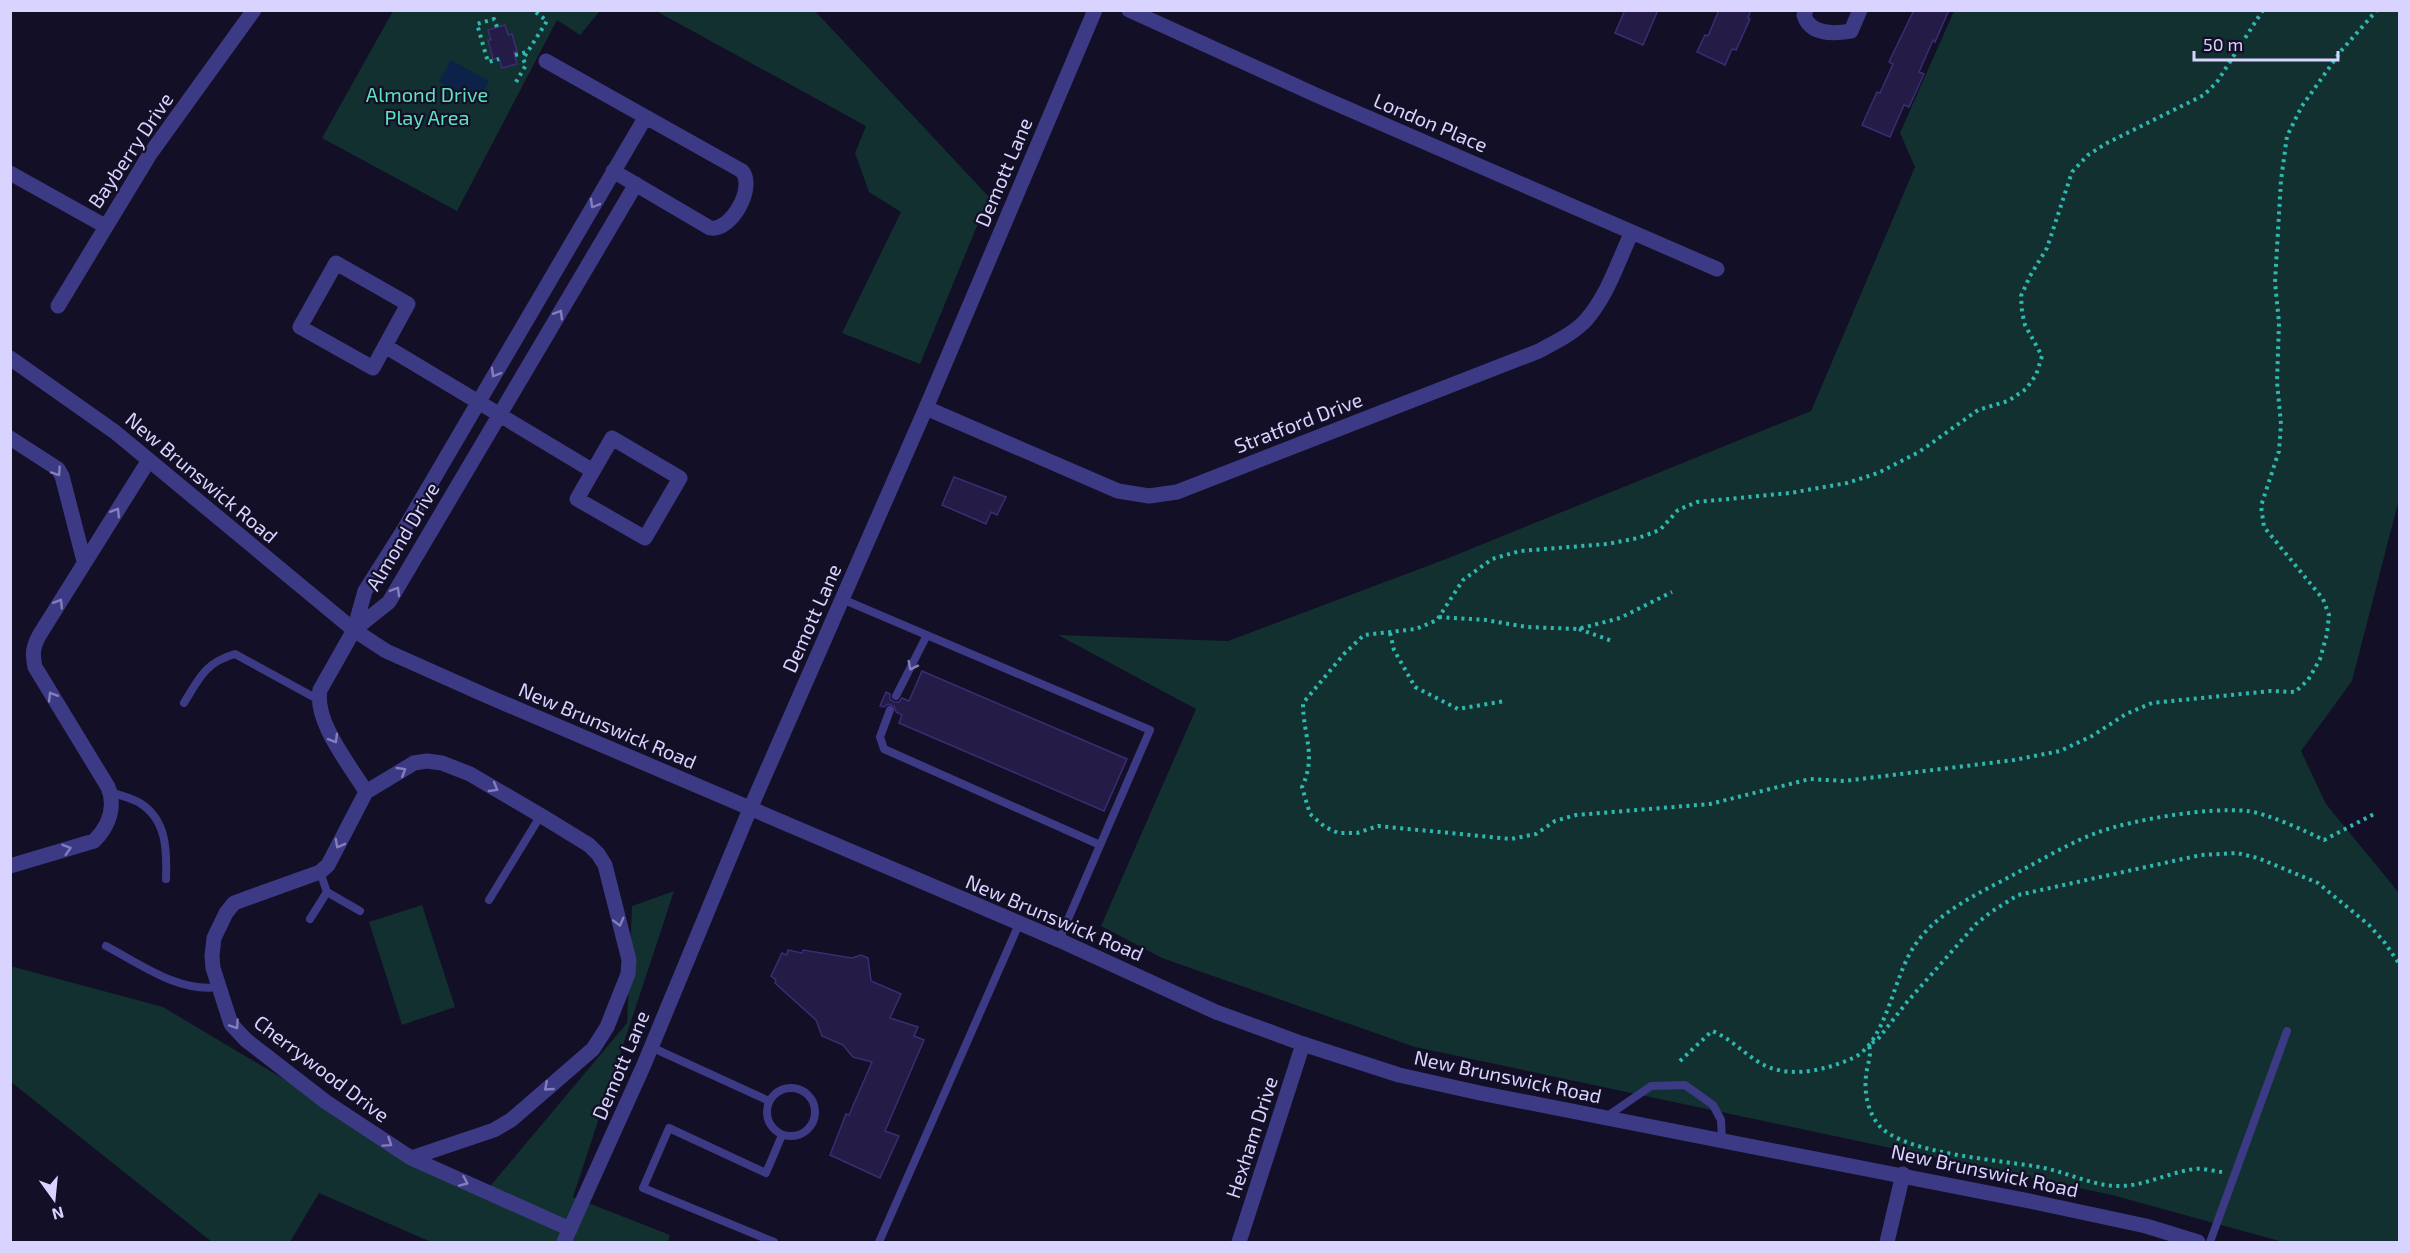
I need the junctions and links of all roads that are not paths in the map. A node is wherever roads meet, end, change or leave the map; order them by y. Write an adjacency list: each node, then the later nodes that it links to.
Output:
1 (254, 10): 11 (street, Bayberry Drive)
2 (1095, 10): 18 (street, Demott Lane)
3 (1130, 10): 12 (street, London Place)
4 (1806, 10): 5 (street)
5 (1860, 10)
6 (546, 61): 7 (street)
7 (645, 118): 8 (street, Almond Drive); 10 (street)
8 (613, 171): 10 (street); 17 (street, Almond Drive, one-way to 17)
9 (10, 173): 11 (street, Bayberry Drive)
10 (636, 184): 19 (street, Almond Drive, one-way to 10)
11 (105, 226): 14 (street)
12 (1632, 232): 13 (street, London Place); 18 (street, Stratford Drive)
13 (1717, 269)
14 (58, 306)
15 (385, 346): 15 (street); 17 (street)
16 (10, 358): 21 (street, New Brunswick Road)
17 (479, 400): 19 (street); 25 (street, Almond Drive)
18 (926, 408): 24 (street, Demott Lane)
19 (500, 413): 22 (street); 25 (street, Almond Drive, one-way to 19)
20 (10, 438): 23 (street, one-way to 23)
21 (149, 460): 23 (street, one-way to 21); 25 (street, New Brunswick Road)
22 (593, 471): 22 (street)
23 (84, 561): 31 (street, one-way to 23)
24 (842, 599): 26 (lane); 33 (street, Demott Lane)
25 (354, 630): 28 (street); 33 (street, New Brunswick Road)
26 (927, 635): 27 (lane, one-way to 27); 35 (lane)
27 (896, 696)
28 (319, 700): 29 (lane); 32 (street, one-way to 32)
29 (184, 704)
30 (890, 710): 35 (lane)
31 (110, 792): 36 (street, one-way to 31); 38 (lane)
32 (366, 792): 34 (street, one-way to 34); 37 (street, one-way to 37)
33 (750, 809): 43 (street, New Brunswick Road); 49 (street, Demott Lane)
34 (541, 815): 40 (lane); 54 (street, one-way to 54)
35 (1100, 845): 44 (lane)
36 (10, 866)
37 (320, 872): 39 (lane); 46 (street, Cherrywood Drive)
38 (166, 879)
39 (327, 892): 41 (lane); 42 (lane)
40 (489, 900)
41 (360, 911)
42 (310, 919)
43 (1019, 924): 44 (street, New Brunswick Road); 58 (lane)
44 (1059, 940): 48 (street, New Brunswick Road)
45 (106, 946): 46 (lane)
46 (219, 987): 54 (street, Cherrywood Drive, one-way to 54)
47 (2287, 1031): 62 (lane)
48 (1303, 1044): 51 (street, New Brunswick Road); 59 (street, Hexham Drive)
49 (651, 1047): 50 (lane); 56 (street, Demott Lane)
50 (769, 1101): 52 (lane); 52 (lane)
51 (1606, 1117): 53 (street, New Brunswick Road); 53 (lane)
52 (782, 1135): 57 (lane)
53 (1722, 1140): 55 (street, New Brunswick Road)
54 (411, 1158): 56 (street, Cherrywood Drive, one-way to 56)
55 (1903, 1174): 60 (street); 61 (street, New Brunswick Road)
56 (567, 1236)
57 (774, 1242)
58 (879, 1242)
59 (1239, 1242)
60 (1887, 1242)
61 (2198, 1242)
62 (2210, 1242)

